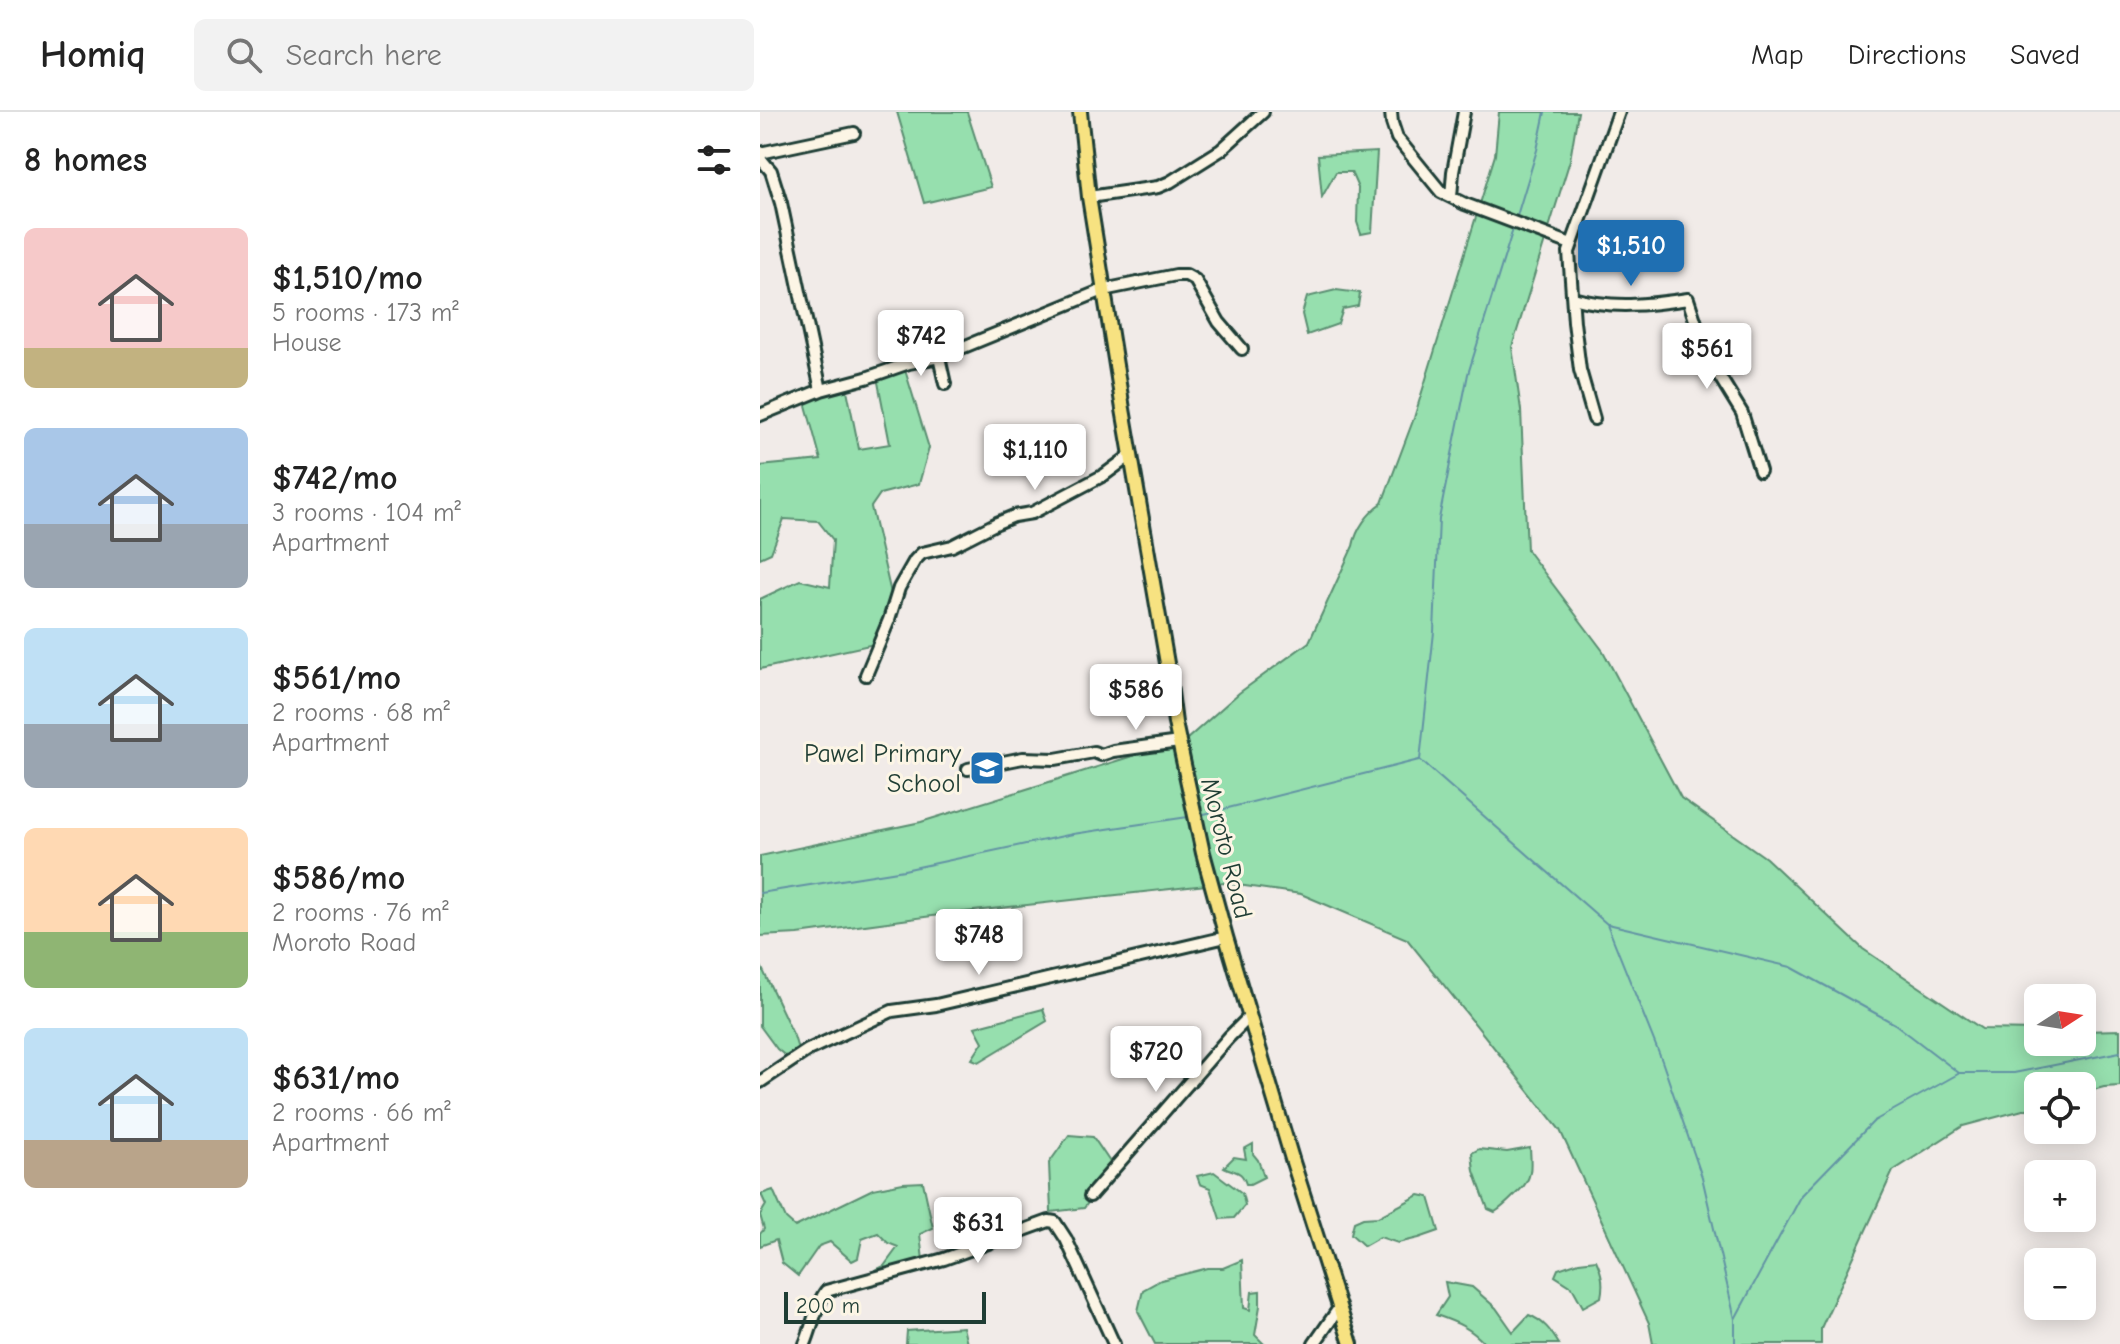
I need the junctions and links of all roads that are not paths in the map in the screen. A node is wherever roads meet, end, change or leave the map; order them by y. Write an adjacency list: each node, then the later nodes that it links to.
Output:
1 (1080, 112): 8 (main road, Moroto Road)
2 (1263, 112): 8 (street)
3 (1391, 112): 9 (street)
4 (1464, 112): 9 (street)
5 (1619, 112): 10 (street)
6 (854, 133): 7 (street)
7 (760, 155): 16 (street)
8 (1089, 197): 11 (main road, Moroto Road)
9 (1451, 197): 10 (street)
10 (1571, 244): 12 (street)
11 (1103, 290): 13 (street); 14 (street); 19 (main road, Moroto Road)
12 (1573, 298): 18 (street); 20 (street)
13 (1242, 349)
14 (939, 357): 15 (street); 16 (street)
15 (945, 384)
16 (821, 390): 17 (street)
17 (760, 415)
18 (1594, 419)
19 (1131, 455): 21 (street); 22 (main road, Moroto Road)
20 (1760, 471)
21 (866, 675)
22 (1179, 742): 23 (street); 24 (main road, Moroto Road)
23 (968, 769)
24 (1226, 937): 25 (main road, Moroto Road); 26 (street)
25 (1249, 1017): 27 (street); 28 (main road, Moroto Road)
26 (760, 1082)
27 (1090, 1196)
28 (1339, 1308): 31 (street); 32 (main road, Moroto Road)
29 (805, 1344): 30 (street)
30 (1114, 1344)
31 (1314, 1344)
32 (1351, 1344)

